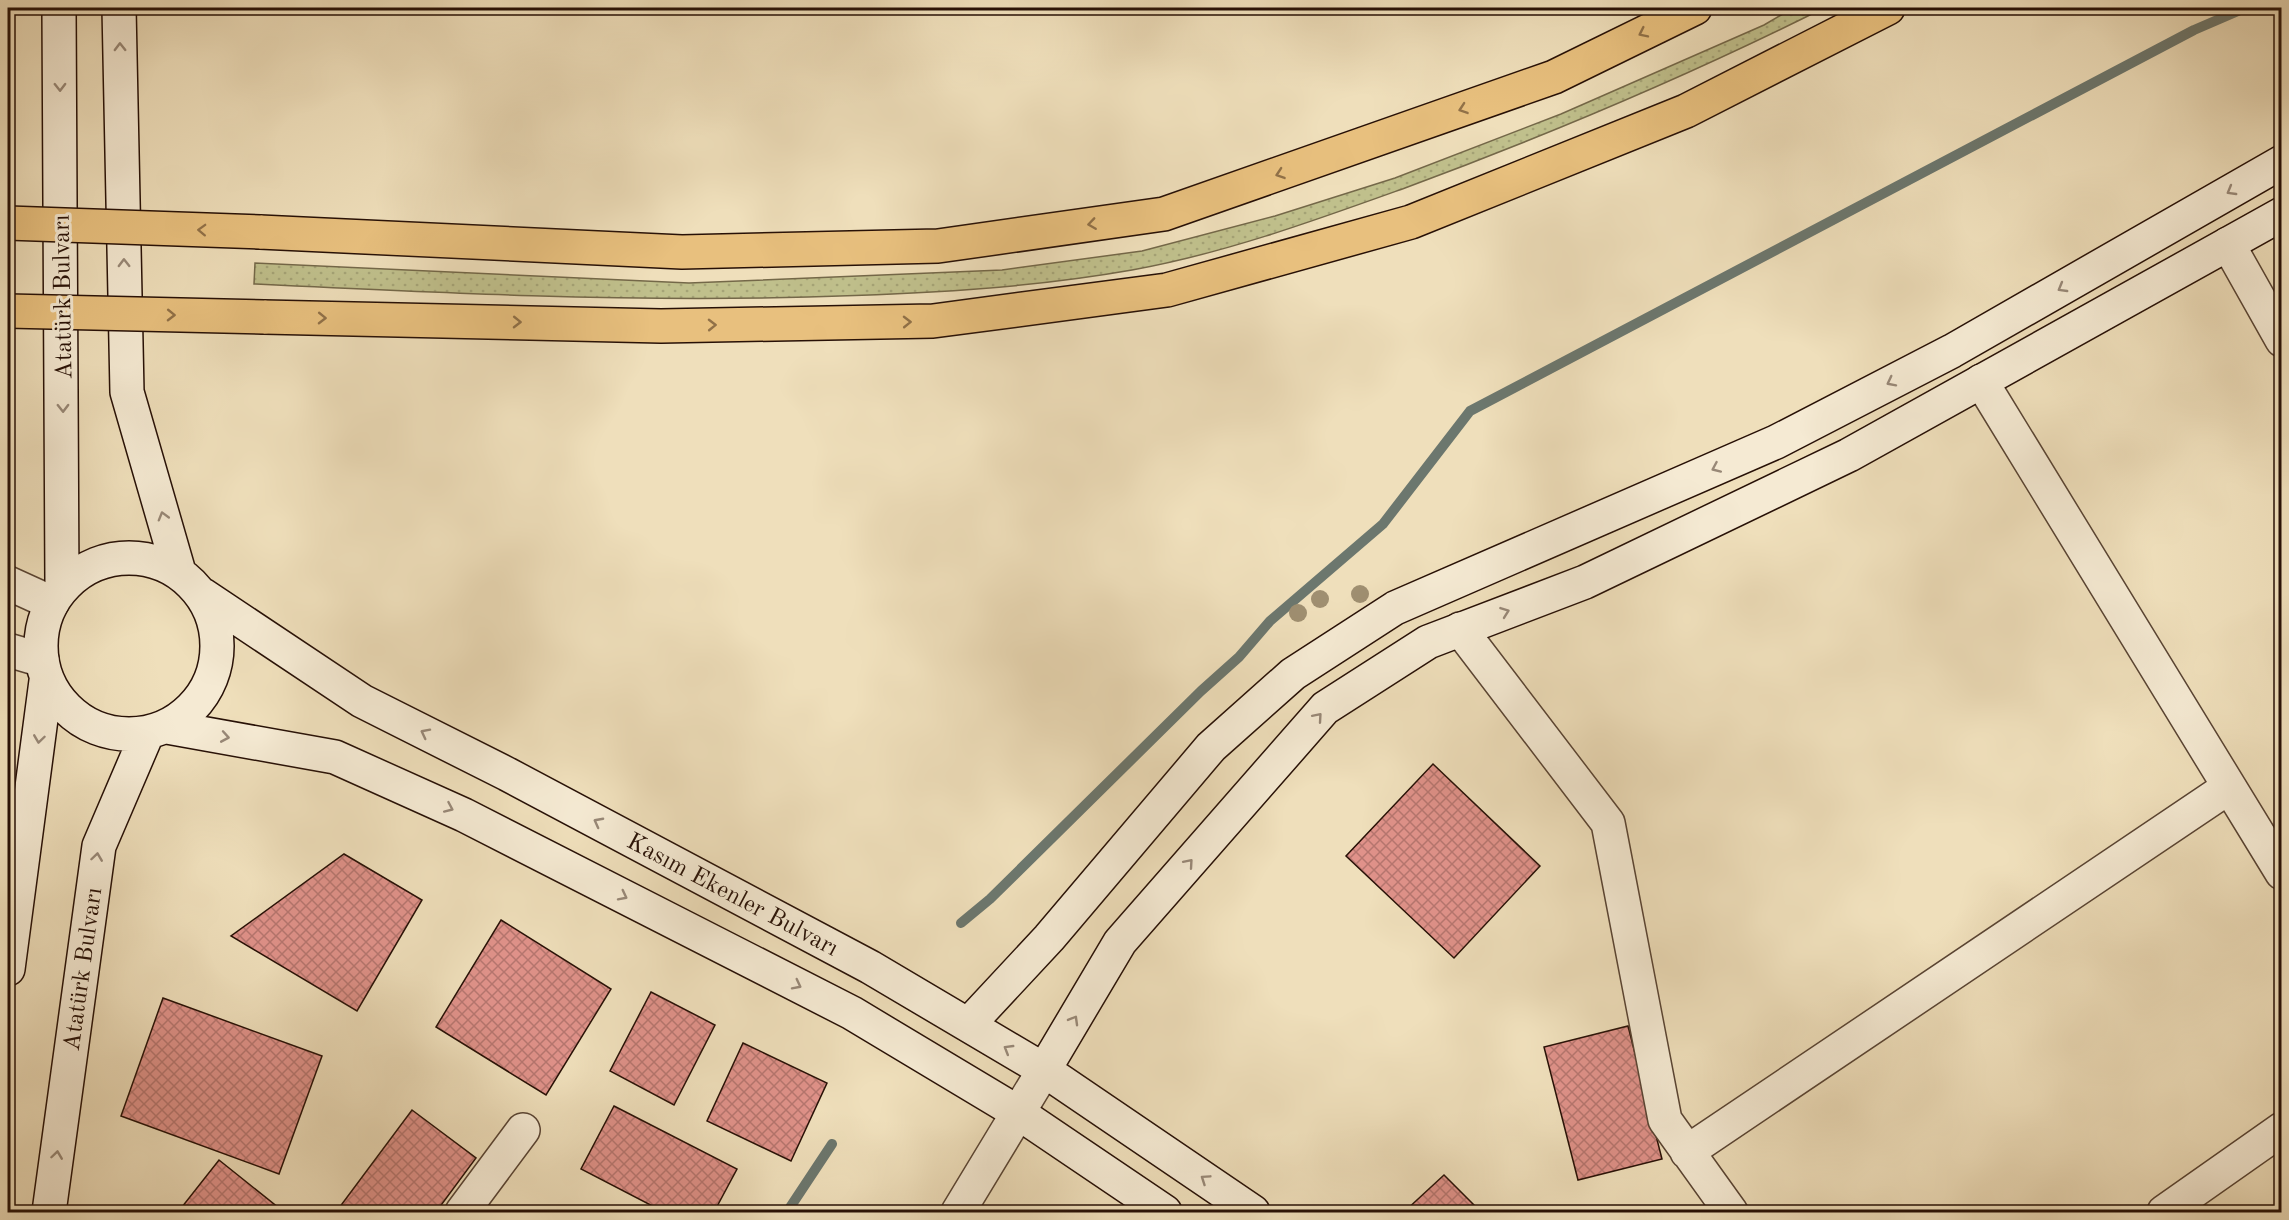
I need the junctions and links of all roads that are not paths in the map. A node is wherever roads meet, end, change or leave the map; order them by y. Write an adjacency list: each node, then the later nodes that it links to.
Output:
1 (47, 8): 6 (street)
2 (59, 8): 6 (street, Atatürk Bulvarı)
3 (119, 8): 14 (street, one-way to 3)
4 (1695, 8): 9 (highway, one-way to 9, bridge)
5 (1888, 8): 11 (highway, one-way to 5, bridge)
6 (59, 41): 16 (street, Atatürk Bulvarı, one-way to 16)
7 (2282, 162): 25 (street, one-way to 25)
8 (2282, 214): 10 (street)
9 (8, 223)
10 (2228, 244): 12 (street); 13 (street)
11 (8, 311)
12 (2282, 340)
13 (1981, 381): 18 (street, one-way to 13); 22 (street)
14 (179, 572): 16 (street, Kasım Ekenler Bulvarı); 17 (street, Kasım Ekenler Bulvarı)
15 (8, 583): 16 (street)
16 (57, 594): 20 (street)
17 (202, 596): 21 (street, Kasım Ekenler Bulvarı); 25 (street, Kasım Ekenler Bulvarı, one-way to 17)
18 (1460, 629): 26 (street, one-way to 18); 30 (street)
19 (8, 650): 20 (street)
20 (44, 671): 21 (street, Kasım Ekenler Bulvarı); 24 (street, one-way to 24)
21 (157, 730): 27 (street, Kasım Ekenler Bulvarı, one-way to 27); 31 (street, Atatürk Bulvarı, one-way to 21)
22 (2229, 787): 23 (street); 30 (street)
23 (2282, 873)
24 (8, 969)
25 (968, 1025): 26 (street, Kasım Ekenler Bulvarı, one-way to 25)
26 (1044, 1070): 27 (street); 35 (street, Kasım Ekenler Bulvarı, one-way to 26)
27 (1017, 1112): 33 (street); 34 (street, Kasım Ekenler Bulvarı)
28 (2282, 1129): 37 (street)
29 (524, 1130): 32 (street)
30 (1687, 1152): 36 (street)
31 (49, 1212)
32 (462, 1212)
33 (958, 1212)
34 (1165, 1212)
35 (1253, 1212)
36 (1731, 1212)
37 (2164, 1212)

